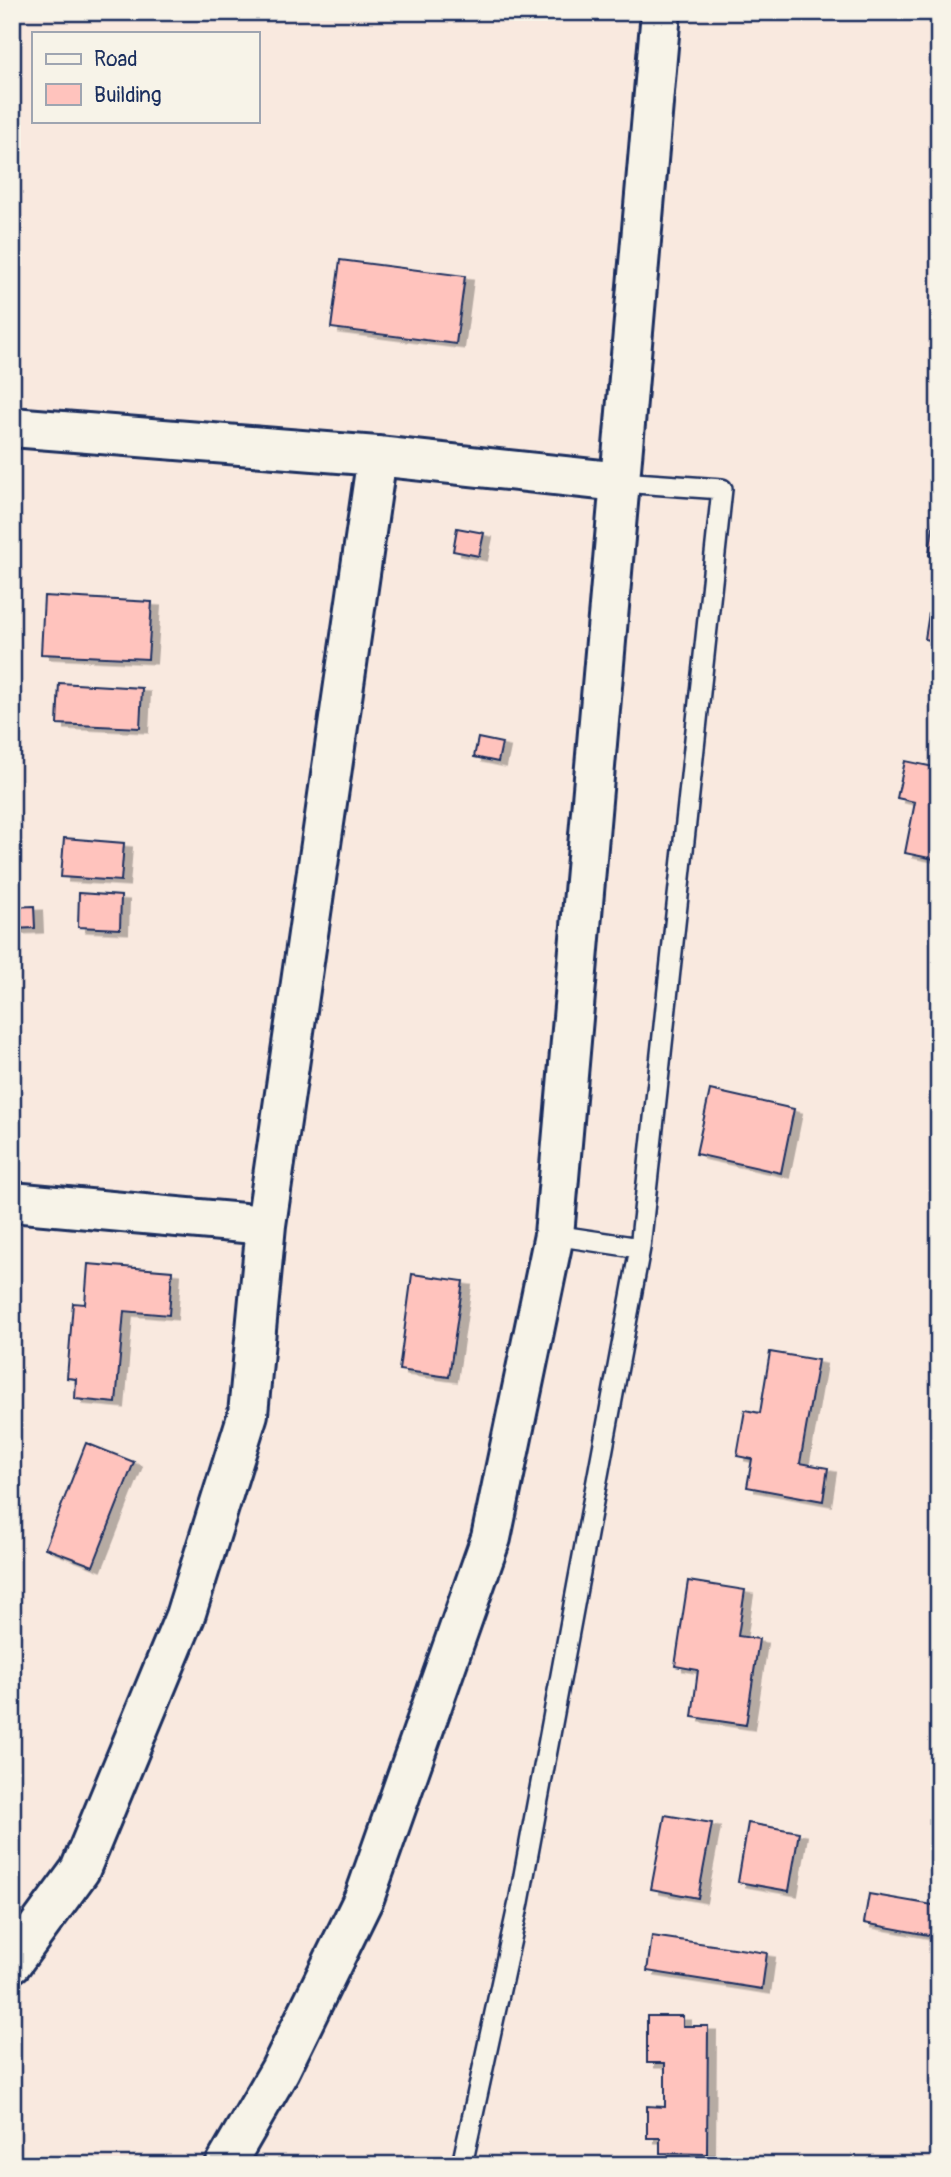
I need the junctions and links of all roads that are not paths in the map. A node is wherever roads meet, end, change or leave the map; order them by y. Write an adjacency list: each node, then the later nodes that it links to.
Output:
1 (661, 12): 4 (street)
2 (12, 427): 3 (street)
3 (377, 456): 4 (street); 6 (street)
4 (620, 482): 7 (street); 8 (lane)
5 (12, 1202): 6 (street)
6 (266, 1225): 9 (street)
7 (554, 1236): 8 (lane); 10 (street)
8 (640, 1248): 11 (lane)
9 (12, 1964)
10 (225, 2165)
11 (462, 2165)

